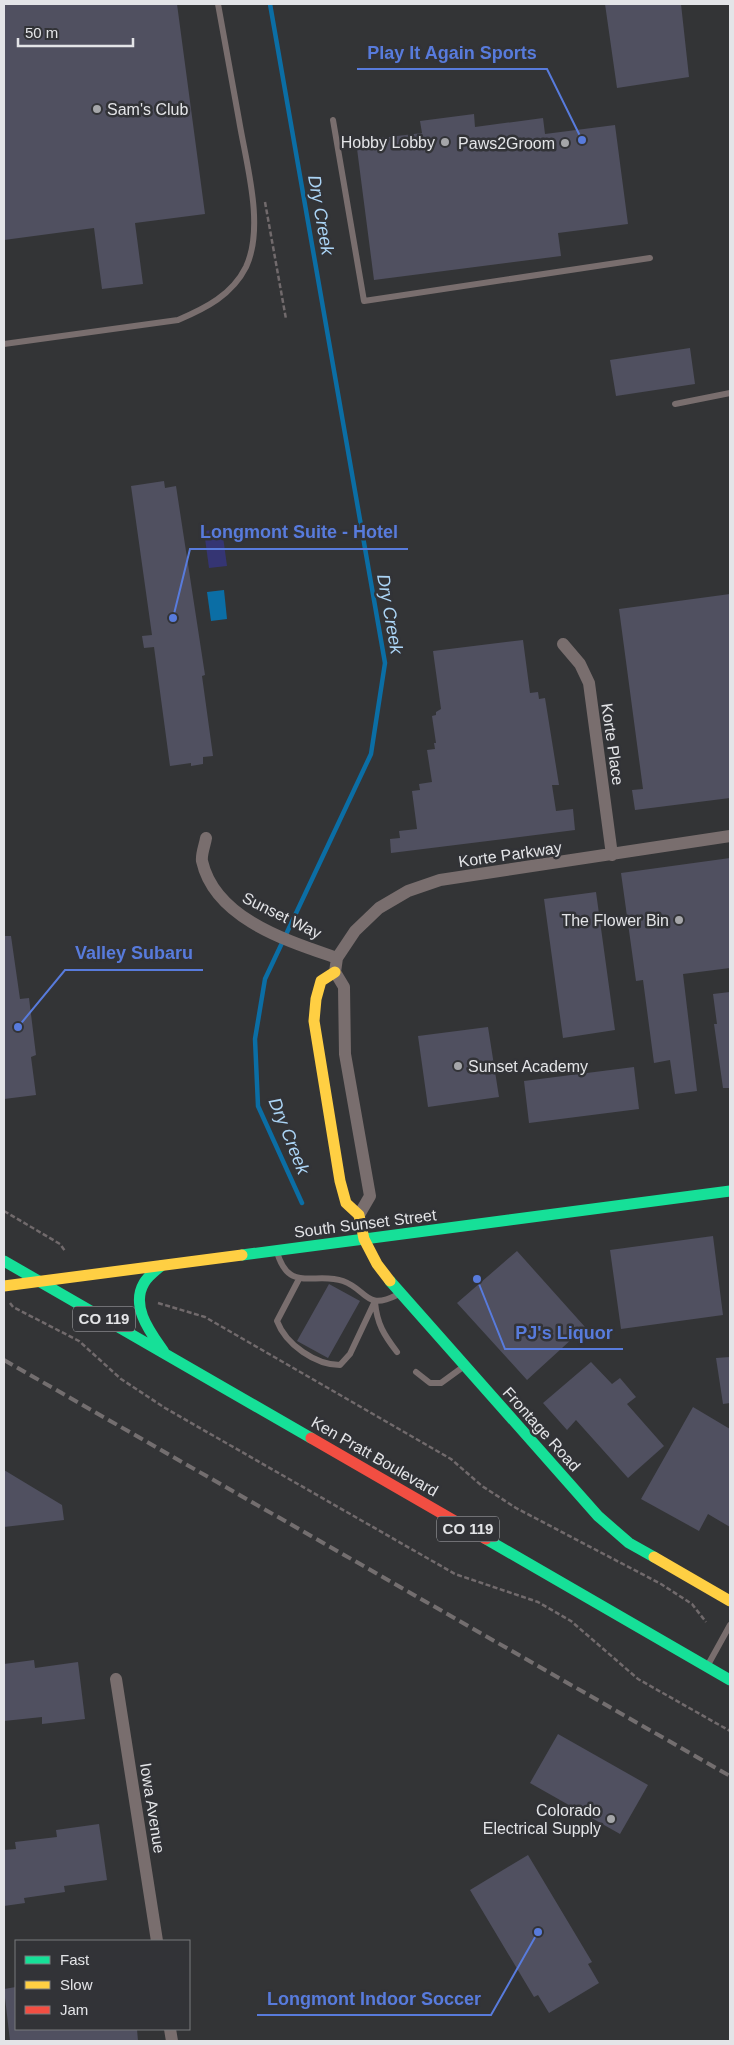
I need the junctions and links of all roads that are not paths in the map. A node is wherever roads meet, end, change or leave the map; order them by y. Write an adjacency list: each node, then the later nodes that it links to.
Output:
1 (218, 4): 4 (lane)
2 (333, 120): 3 (lane)
3 (650, 258)
4 (4, 344)
5 (730, 393): 6 (lane)
6 (675, 404)
7 (563, 644): 10 (street, Korte Place)
8 (730, 836): 10 (street, Korte Parkway)
9 (206, 838): 11 (street, Sunset Way)
10 (612, 855): 11 (street, Korte Parkway)
11 (337, 958): 12 (street, Korte Parkway)
12 (335, 972): 14 (street); 14 (main road)
13 (730, 1191): 15 (main road, South Sunset Street)
14 (359, 1215): 15 (main road)
15 (364, 1239): 16 (main road, South Sunset Street); 22 (main road, Frontage Road)
16 (277, 1251): 18 (main road, South Sunset Street); 19 (lane)
17 (4, 1261): 20 (main road, Ken Pratt Boulevard / CO 119)
18 (161, 1266): 20 (main road, South Sunset Street); 25 (main road)
19 (299, 1279): 23 (lane); 23 (lane)
20 (40, 1282): 21 (main road, South Sunset Street); 25 (main road, Ken Pratt Boulevard / CO 119)
21 (4, 1286)
22 (400, 1293): 23 (lane); 26 (main road, Frontage Road)
23 (375, 1301): 24 (lane)
24 (397, 1352)
25 (168, 1357): 30 (main road, Ken Pratt Boulevard / CO 119)
26 (464, 1366): 27 (lane); 28 (main road, Frontage Road)
27 (416, 1372)
28 (730, 1601)
29 (730, 1624): 30 (lane)
30 (707, 1666): 32 (main road, Ken Pratt Boulevard / CO 119)
31 (116, 1680): 33 (street, Iowa Avenue)
32 (730, 1680)
33 (157, 1940)

